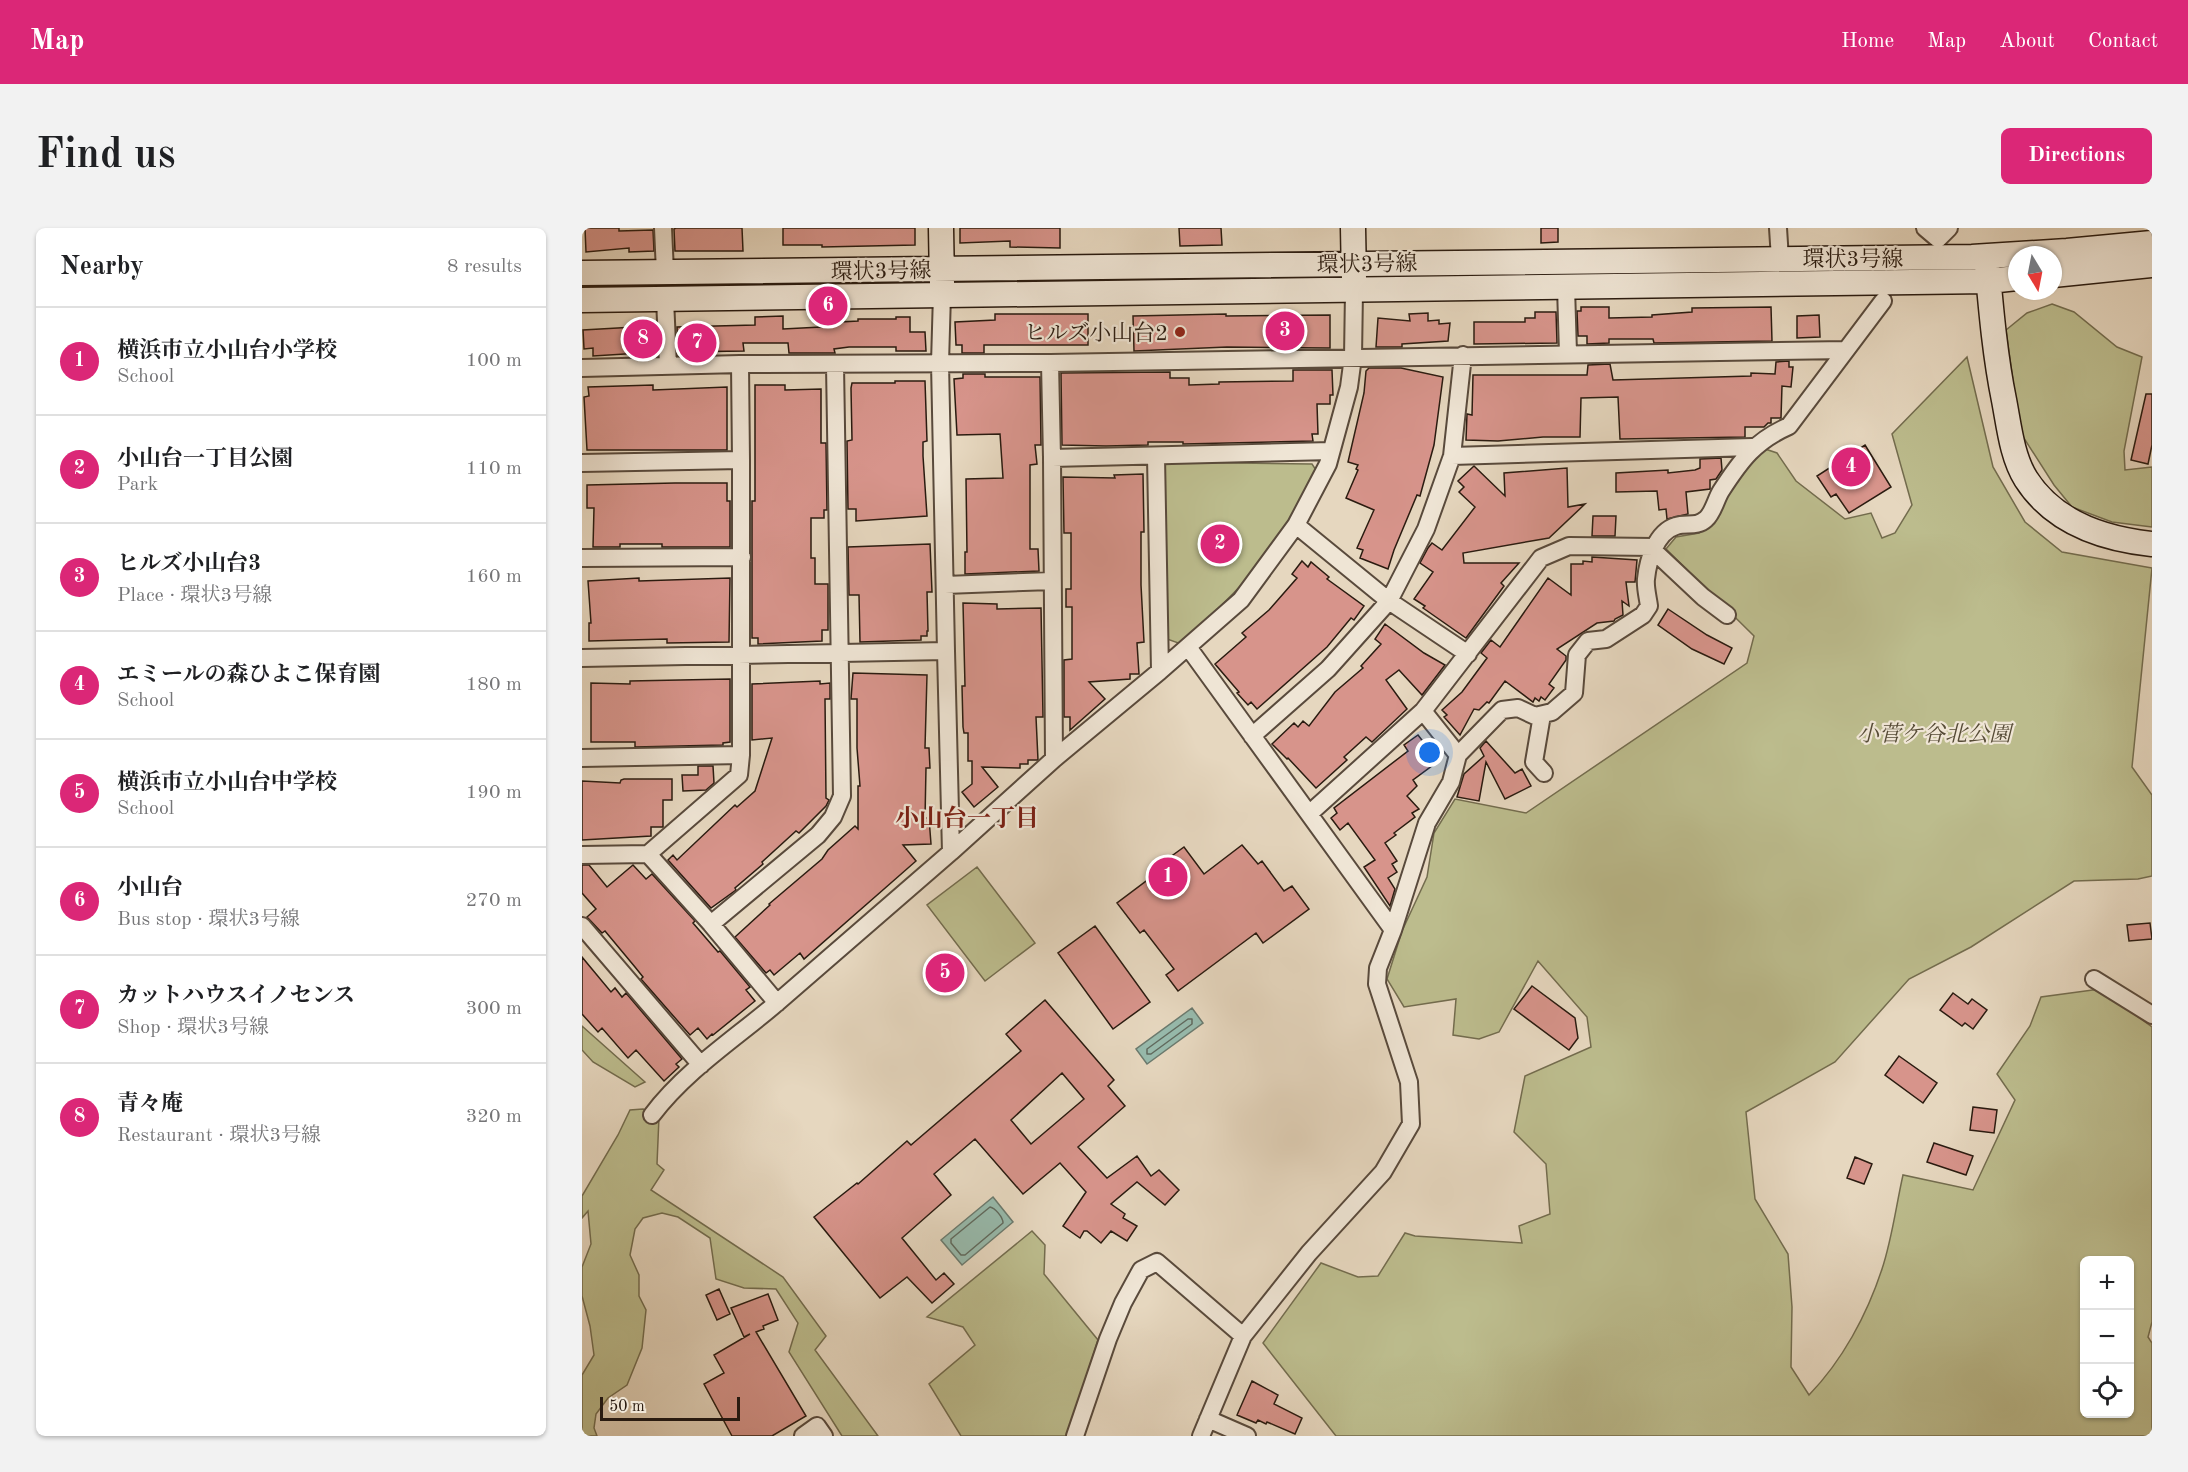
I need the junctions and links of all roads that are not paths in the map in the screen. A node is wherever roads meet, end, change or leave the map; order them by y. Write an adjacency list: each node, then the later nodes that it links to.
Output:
1 (663, 228): 14 (street)
2 (941, 228): 13 (street)
3 (1353, 228): 11 (street)
4 (1779, 228): 10 (street)
5 (1925, 228): 6 (street)
6 (1944, 234)
7 (2152, 243): 9 (street, 環状3号線)
8 (1987, 256): 9 (street, 環状3号線); 10 (street, 環状3号線); 18 (street)
9 (2123, 258): 12 (street, 環状3号線); 16 (street, 環状3号線)
10 (1780, 259): 11 (street, 環状3号線)
11 (1353, 263): 13 (street, 環状3号線); 20 (street)
12 (2152, 265)
13 (942, 269): 14 (street, 環状3号線); 21 (street)
14 (665, 272): 15 (street, 環状3号線)
15 (582, 273)
16 (2062, 273)
17 (2008, 279): 18 (street, 環状3号線)
18 (1989, 280): 19 (street, 環状3号線); 43 (street)
19 (1566, 287): 20 (street, 環状3号線); 26 (street)
20 (1354, 291): 21 (street, 環状3号線); 28 (street)
21 (942, 294): 22 (street, 環状3号線); 29 (street)
22 (666, 299): 23 (street, 環状3号線); 33 (street)
23 (582, 300)
24 (1882, 301): 25 (street)
25 (1845, 350): 26 (street); 35 (street)
26 (1568, 354): 27 (street)
27 (1463, 355): 28 (street); 37 (street)
28 (1353, 357): 30 (street); 36 (street)
29 (940, 363): 30 (street); 32 (street); 48 (street)
30 (1050, 363): 39 (street)
31 (740, 364): 32 (street); 33 (street); 40 (street)
32 (835, 365): 53 (street)
33 (668, 366): 34 (street)
34 (582, 368)
35 (1752, 447): 37 (street); 44 (street)
36 (1331, 451): 38 (street); 42 (street)
37 (1452, 456): 49 (street)
38 (1156, 457): 39 (street); 57 (street)
39 (1052, 458): 47 (street)
40 (741, 460): 41 (street); 45 (street)
41 (582, 463)
42 (1296, 525): 49 (street); 51 (street)
43 (2152, 544)
44 (1654, 549): 50 (street); 54 (street); 59 (street)
45 (742, 557): 46 (street); 55 (street)
46 (582, 558)
47 (1052, 581): 48 (street); 64 (street)
48 (945, 585): 52 (street)
49 (1389, 601): 54 (street); 60 (street)
50 (1727, 615)
51 (1188, 647): 57 (street); 60 (street)
52 (946, 651): 53 (street); 67 (street)
53 (839, 653): 55 (street); 70 (street)
54 (1468, 654): 58 (street)
55 (742, 656): 56 (street); 61 (street)
56 (582, 658)
57 (1160, 671): 64 (street)
58 (1423, 711): 62 (street); 66 (street)
59 (1542, 715): 62 (street); 65 (street)
60 (1252, 736): 66 (street)
61 (741, 755): 63 (street); 68 (street)
62 (1458, 755): 72 (street)
63 (582, 758)
64 (1054, 759): 67 (street)
65 (1544, 773)
66 (1309, 814): 72 (street)
67 (951, 852): 74 (street)
68 (648, 854): 69 (street); 70 (street)
69 (582, 855)
70 (711, 924): 74 (street)
71 (582, 926): 76 (street)
72 (1393, 930): 78 (street)
73 (2094, 979): 75 (street)
74 (777, 1002): 76 (street)
75 (2152, 1015)
76 (701, 1065): 77 (street)
77 (652, 1114)
78 (1243, 1336): 79 (street); 82 (street)
79 (1208, 1419): 83 (street); 84 (street)
80 (802, 1436): 81 (street)
81 (824, 1436)
82 (1076, 1436)
83 (1201, 1436)
84 (1247, 1436)

